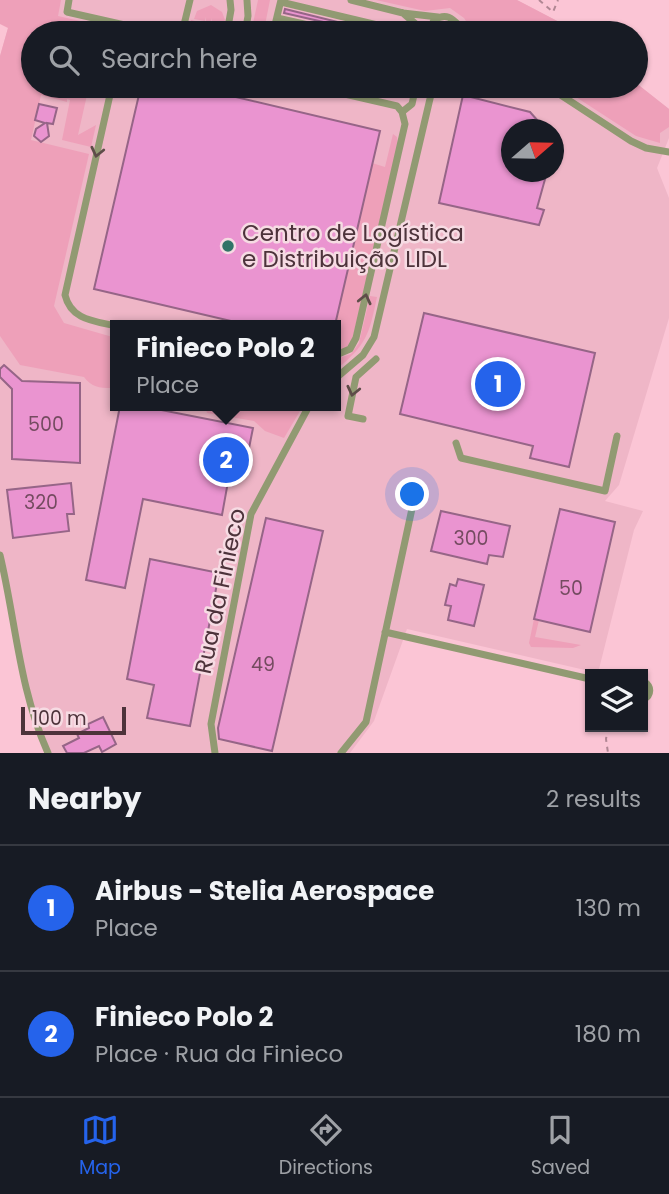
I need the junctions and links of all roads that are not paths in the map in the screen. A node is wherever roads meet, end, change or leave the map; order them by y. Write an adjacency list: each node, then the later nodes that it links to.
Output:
1 (69, 0): 10 (street)
2 (190, 0): 11 (street)
3 (230, 0): 12 (street)
4 (247, 0): 13 (street)
5 (351, 0): 7 (street)
6 (281, 1): 9 (street); 16 (street)
7 (402, 13): 8 (street); 17 (street)
8 (438, 17): 18 (street); 19 (street)
9 (277, 18): 14 (street); 15 (street)
10 (106, 21)
11 (186, 21)
12 (230, 21)
13 (247, 21)
14 (276, 21)
15 (290, 21)
16 (362, 21)
17 (412, 21)
18 (434, 21)
19 (455, 21)
20 (110, 98): 27 (street, one-way to 27)
21 (363, 98): 25 (street)
22 (413, 98): 25 (street)
23 (430, 98): 30 (street)
24 (565, 98): 26 (street)
25 (402, 112): 28 (street, one-way to 25)
26 (669, 152)
27 (110, 324)
28 (341, 353)
29 (376, 359): 32 (street, one-way to 32)
30 (341, 374)
31 (306, 411): 40 (street, Rua da Finieco)
32 (363, 419)
33 (617, 436): 34 (street)
34 (456, 443)
35 (413, 504): 37 (street)
36 (0, 555): 39 (street)
37 (385, 632): 38 (street); 41 (street)
38 (585, 678)
39 (48, 753)
40 (215, 753)
41 (341, 753)

